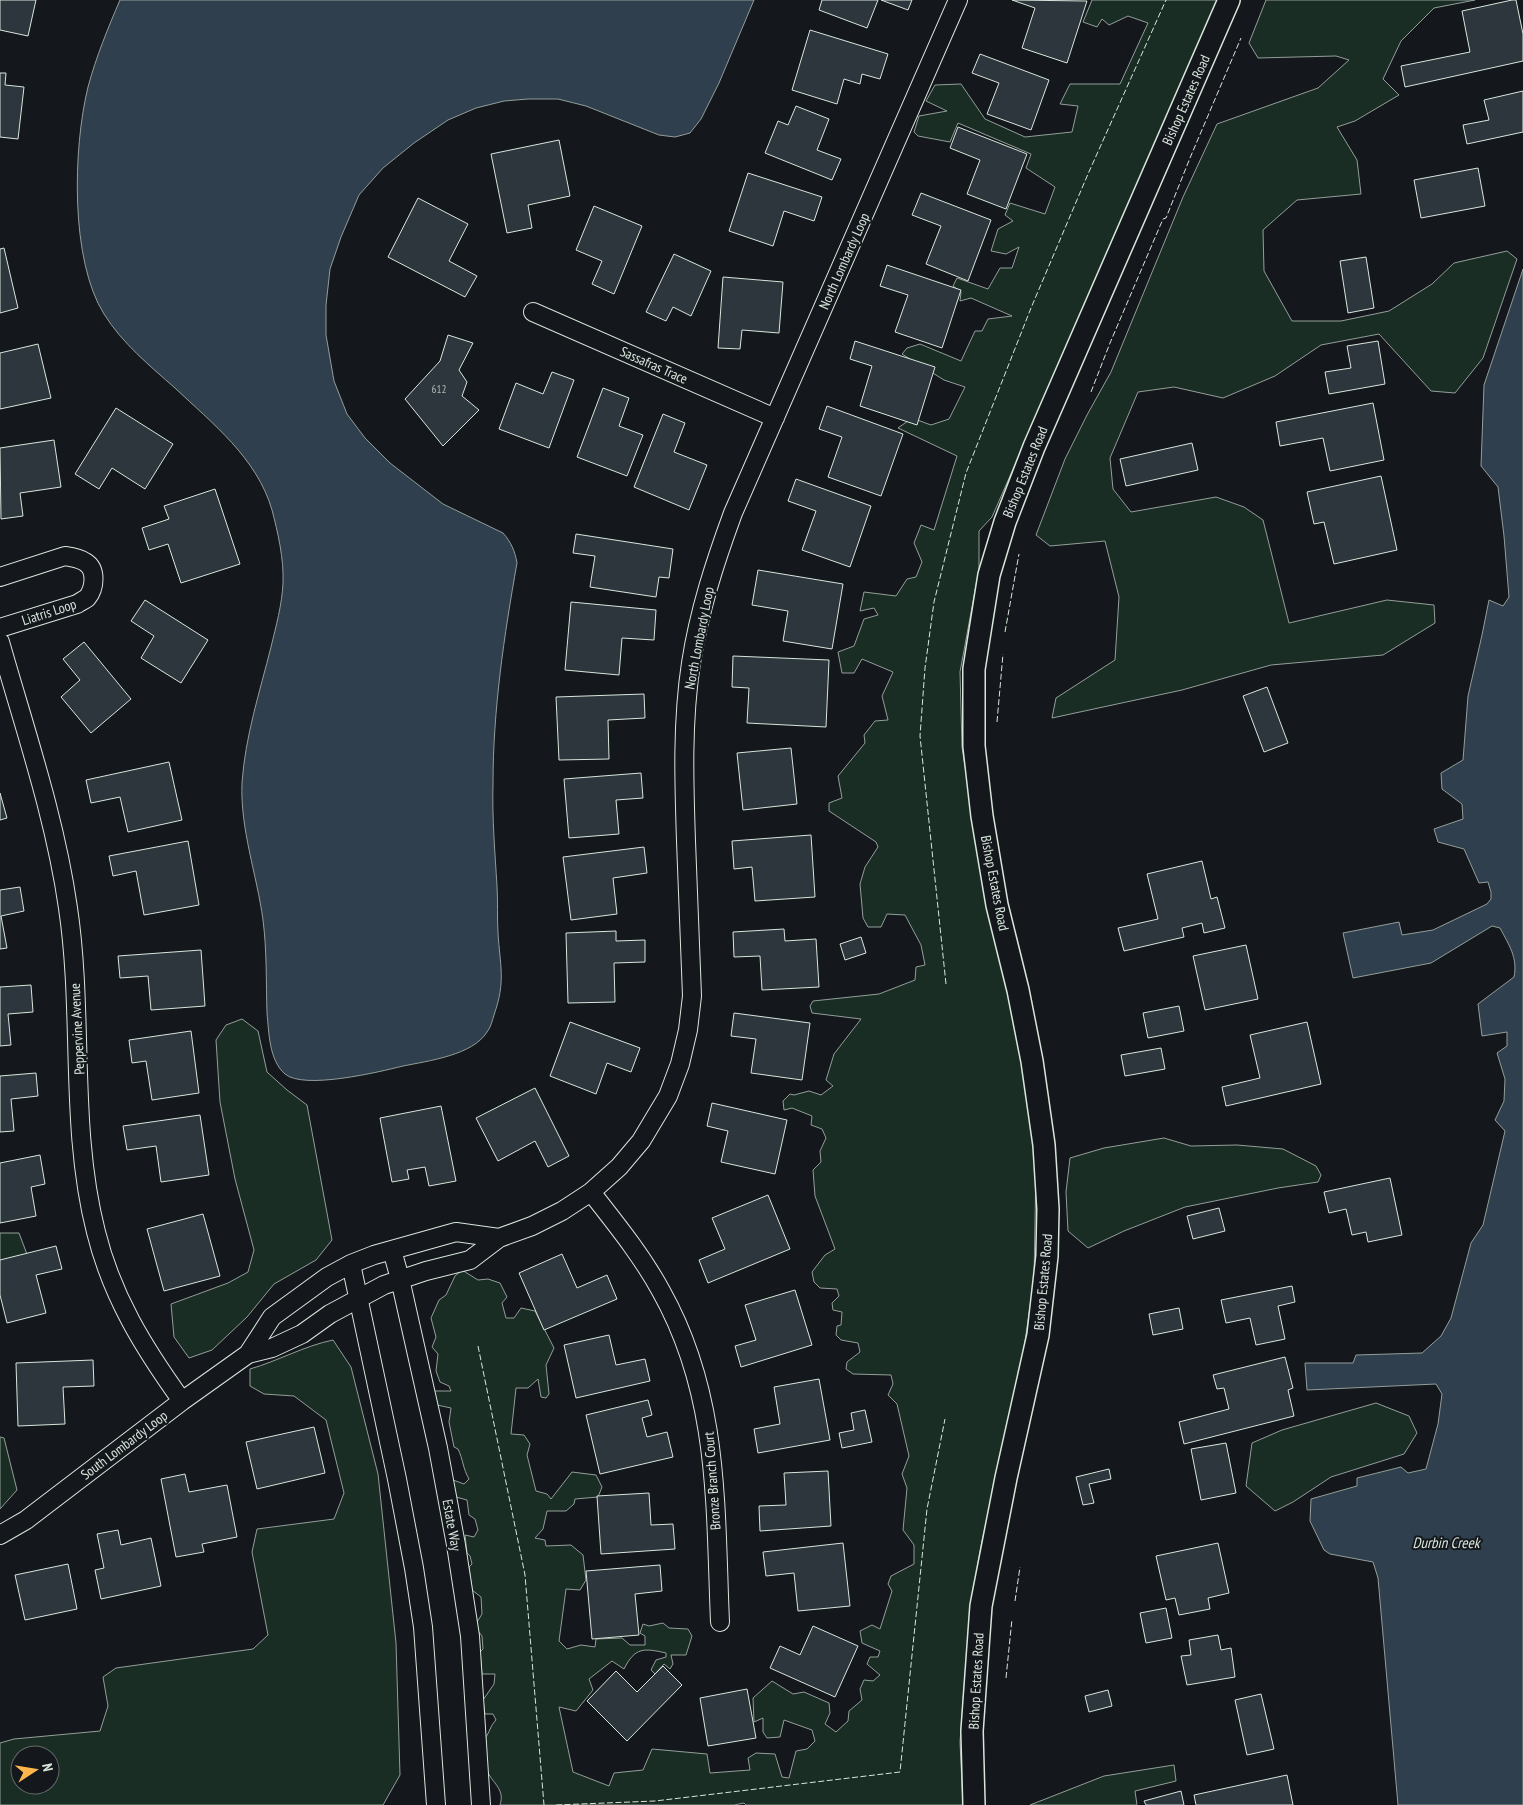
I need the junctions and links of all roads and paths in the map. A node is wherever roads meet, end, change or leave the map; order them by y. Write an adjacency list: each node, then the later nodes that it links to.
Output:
1 (958, 0): 4 (street, North Lombardy Loop)
2 (1229, 0): 21 (street, Bishop Estates Road)
3 (533, 312): 4 (street, Sassafras Trace)
4 (775, 418): 8 (street, North Lombardy Loop)
5 (0, 577): 6 (street, Liatris Loop)
6 (0, 628)
7 (0, 642): 16 (street, Peppervine Avenue)
8 (591, 1192): 9 (street, North Lombardy Loop); 18 (street, Bronze Branch Court)
9 (499, 1238): 10 (street, North Lombardy Loop); 13 (street, North Lombardy Loop)
10 (392, 1250): 11 (street, North Lombardy Loop); 13 (street, Estate Way)
11 (374, 1255): 12 (street, South Lombardy Loop)
12 (351, 1264): 14 (street); 15 (street, South Lombardy Loop)
13 (392, 1282): 14 (street, South Lombardy Loop); 20 (street, Estate Way)
14 (359, 1298): 15 (street, South Lombardy Loop); 19 (street)
15 (248, 1354): 16 (street, South Lombardy Loop)
16 (182, 1401): 17 (street, South Lombardy Loop)
17 (0, 1535)
18 (720, 1622)
19 (436, 1805)
20 (481, 1805)
21 (974, 1805)

